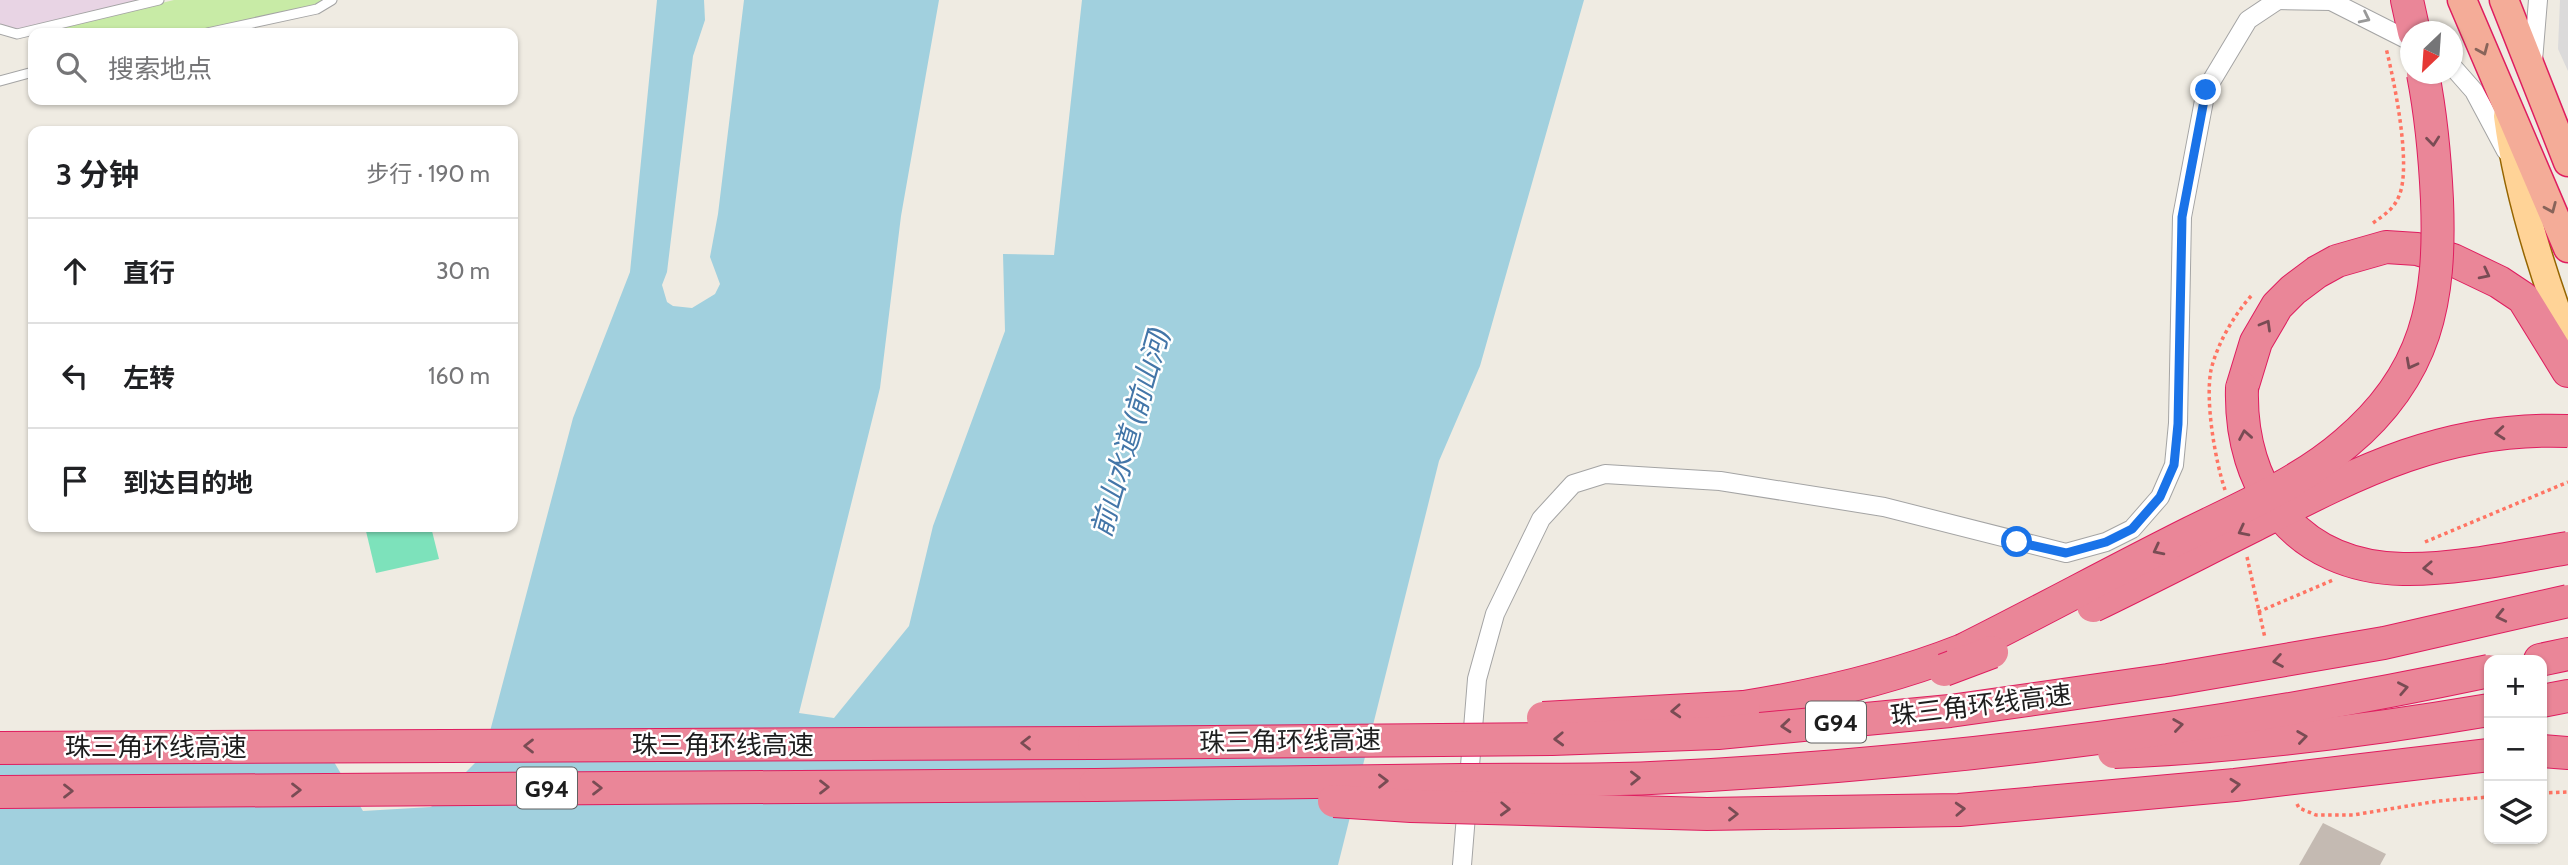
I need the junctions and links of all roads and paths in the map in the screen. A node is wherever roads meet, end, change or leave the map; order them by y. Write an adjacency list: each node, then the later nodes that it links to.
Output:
1 (159, 0): 9 (lane)
2 (332, 0): 10 (lane)
3 (2276, 0): 13 (street, one-way to 13); 45 (street)
4 (2407, 0): 8 (highway)
5 (2462, 0): 19 (highway, one-way to 19)
6 (2504, 0): 14 (highway)
7 (2538, 0): 14 (street)
8 (2412, 21)
9 (42, 28)
10 (229, 28)
11 (0, 29): 12 (lane)
12 (28, 31)
13 (2400, 36)
14 (2532, 71): 20 (highway)
15 (28, 73): 17 (lane)
16 (2463, 79): 21 (street)
17 (0, 81)
18 (2425, 84): 33 (highway, one-way to 33, bridge)
19 (2505, 100): 21 (main road); 22 (highway, one-way to 22)
20 (2568, 162)
21 (2513, 164): 23 (main road)
22 (2568, 248)
23 (2568, 341)
24 (2568, 371): 26 (highway, one-way to 24, bridge)
25 (2568, 431): 33 (highway, one-way to 33, bridge)
26 (2568, 548)
27 (2568, 601): 35 (highway, 珠三角环线高速 / G94, one-way to 35, bridge)
28 (2568, 654): 29 (highway)
29 (2547, 658)
30 (2484, 672): 40 (highway, 珠三角环线高速 / G94, one-way to 30, bridge)
31 (2568, 696): 32 (highway)
32 (2547, 700)
33 (1744, 707): 35 (highway, one-way to 35, bridge)
34 (2484, 710): 40 (highway, one-way to 34, bridge)
35 (1094, 743): 36 (highway, 珠三角环线高速 / G94, one-way to 36)
36 (0, 748)
37 (2547, 751): 38 (highway)
38 (2568, 753)
39 (2484, 756): 41 (highway, one-way to 39, bridge)
40 (1867, 762): 41 (highway, 珠三角环线高速 / G94, one-way to 40, bridge)
41 (1095, 785): 42 (highway, 珠三角环线高速 / G94, one-way to 41)
42 (0, 792)
43 (2568, 792): 44 (path)
44 (2547, 793)
45 (1462, 865)

